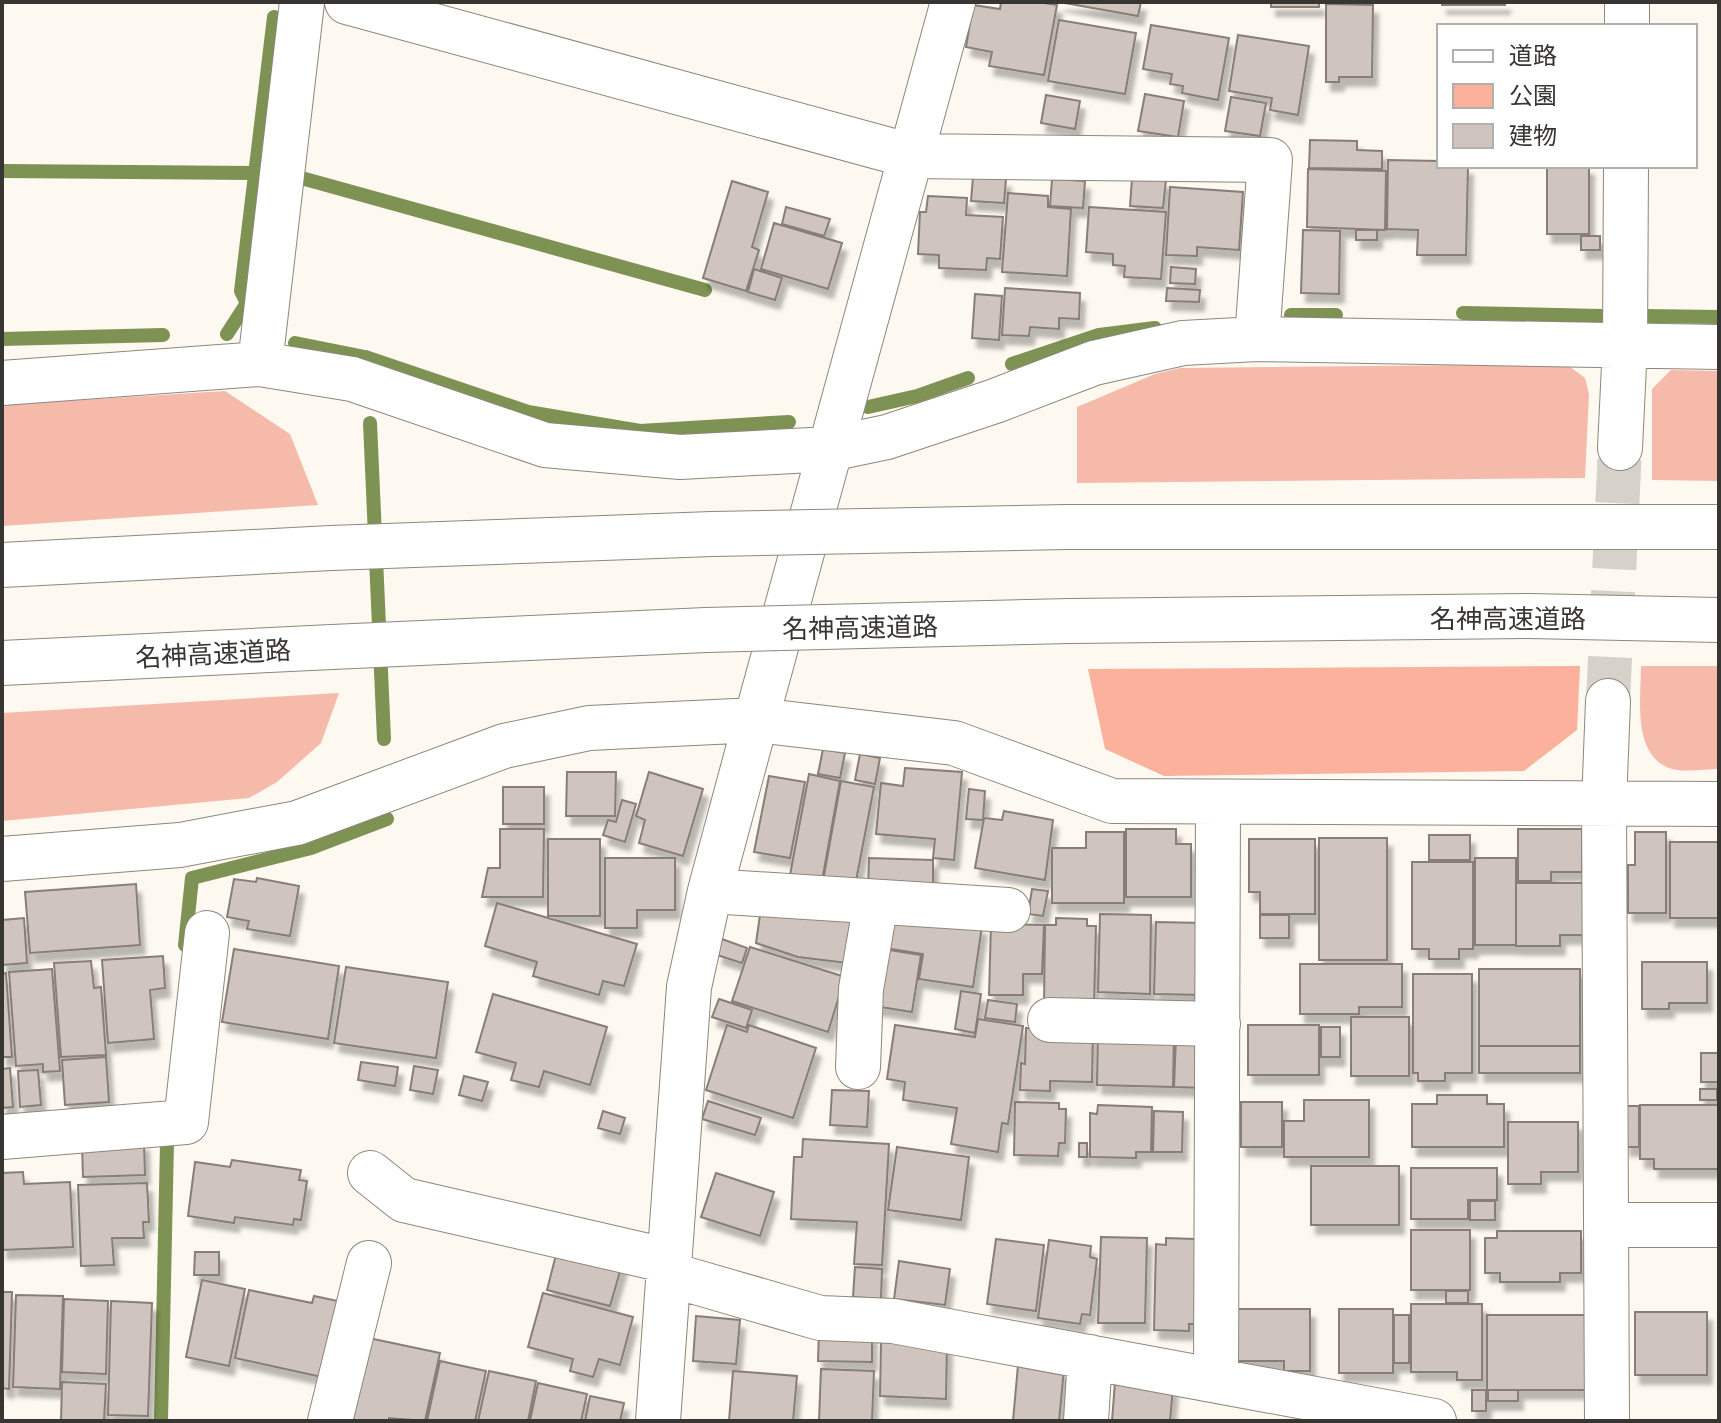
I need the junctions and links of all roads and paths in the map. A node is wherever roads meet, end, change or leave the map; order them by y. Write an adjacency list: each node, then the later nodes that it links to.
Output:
1 (302, 2): 11 (main road)
2 (347, 2): 6 (main road)
3 (953, 2): 6 (main road)
4 (1627, 2): 5 (main road)
5 (1627, 24)
6 (911, 156): 8 (main road); 14 (main road)
7 (1626, 168): 9 (main road)
8 (1257, 339): 9 (main road); 14 (main road)
9 (1625, 345): 10 (main road); 13 (main road)
10 (1719, 347)
11 (260, 364): 12 (main road); 14 (main road)
12 (2, 383)
13 (1620, 448)
14 (830, 449): 20 (main road)
15 (1719, 527): 16 (main road, bridge)
16 (2, 565)
17 (1719, 620): 18 (main road, 名神高速道路, bridge)
18 (2, 663)
19 (1608, 701): 22 (main road)
20 (756, 720): 21 (main road); 24 (main road); 25 (main road)
21 (1218, 804): 22 (main road); 30 (main road)
22 (1604, 804): 23 (main road); 34 (main road)
23 (1719, 804)
24 (2, 859)
25 (710, 891): 26 (main road); 37 (main road)
26 (876, 902): 27 (main road); 31 (main road)
27 (1008, 910)
28 (207, 933): 32 (main road)
29 (1050, 1020): 30 (main road)
30 (1218, 1024): 39 (main road)
31 (858, 1067)
32 (2, 1137)
33 (370, 1173): 37 (main road)
34 (1606, 1225): 35 (main road); 44 (main road)
35 (1719, 1225)
36 (369, 1263): 40 (main road)
37 (669, 1267): 38 (main road); 41 (main road)
38 (1090, 1357): 39 (main road); 42 (main road)
39 (1216, 1380): 43 (main road)
40 (330, 1421)
41 (658, 1421)
42 (1086, 1421)
43 (1434, 1421)
44 (1607, 1421)

